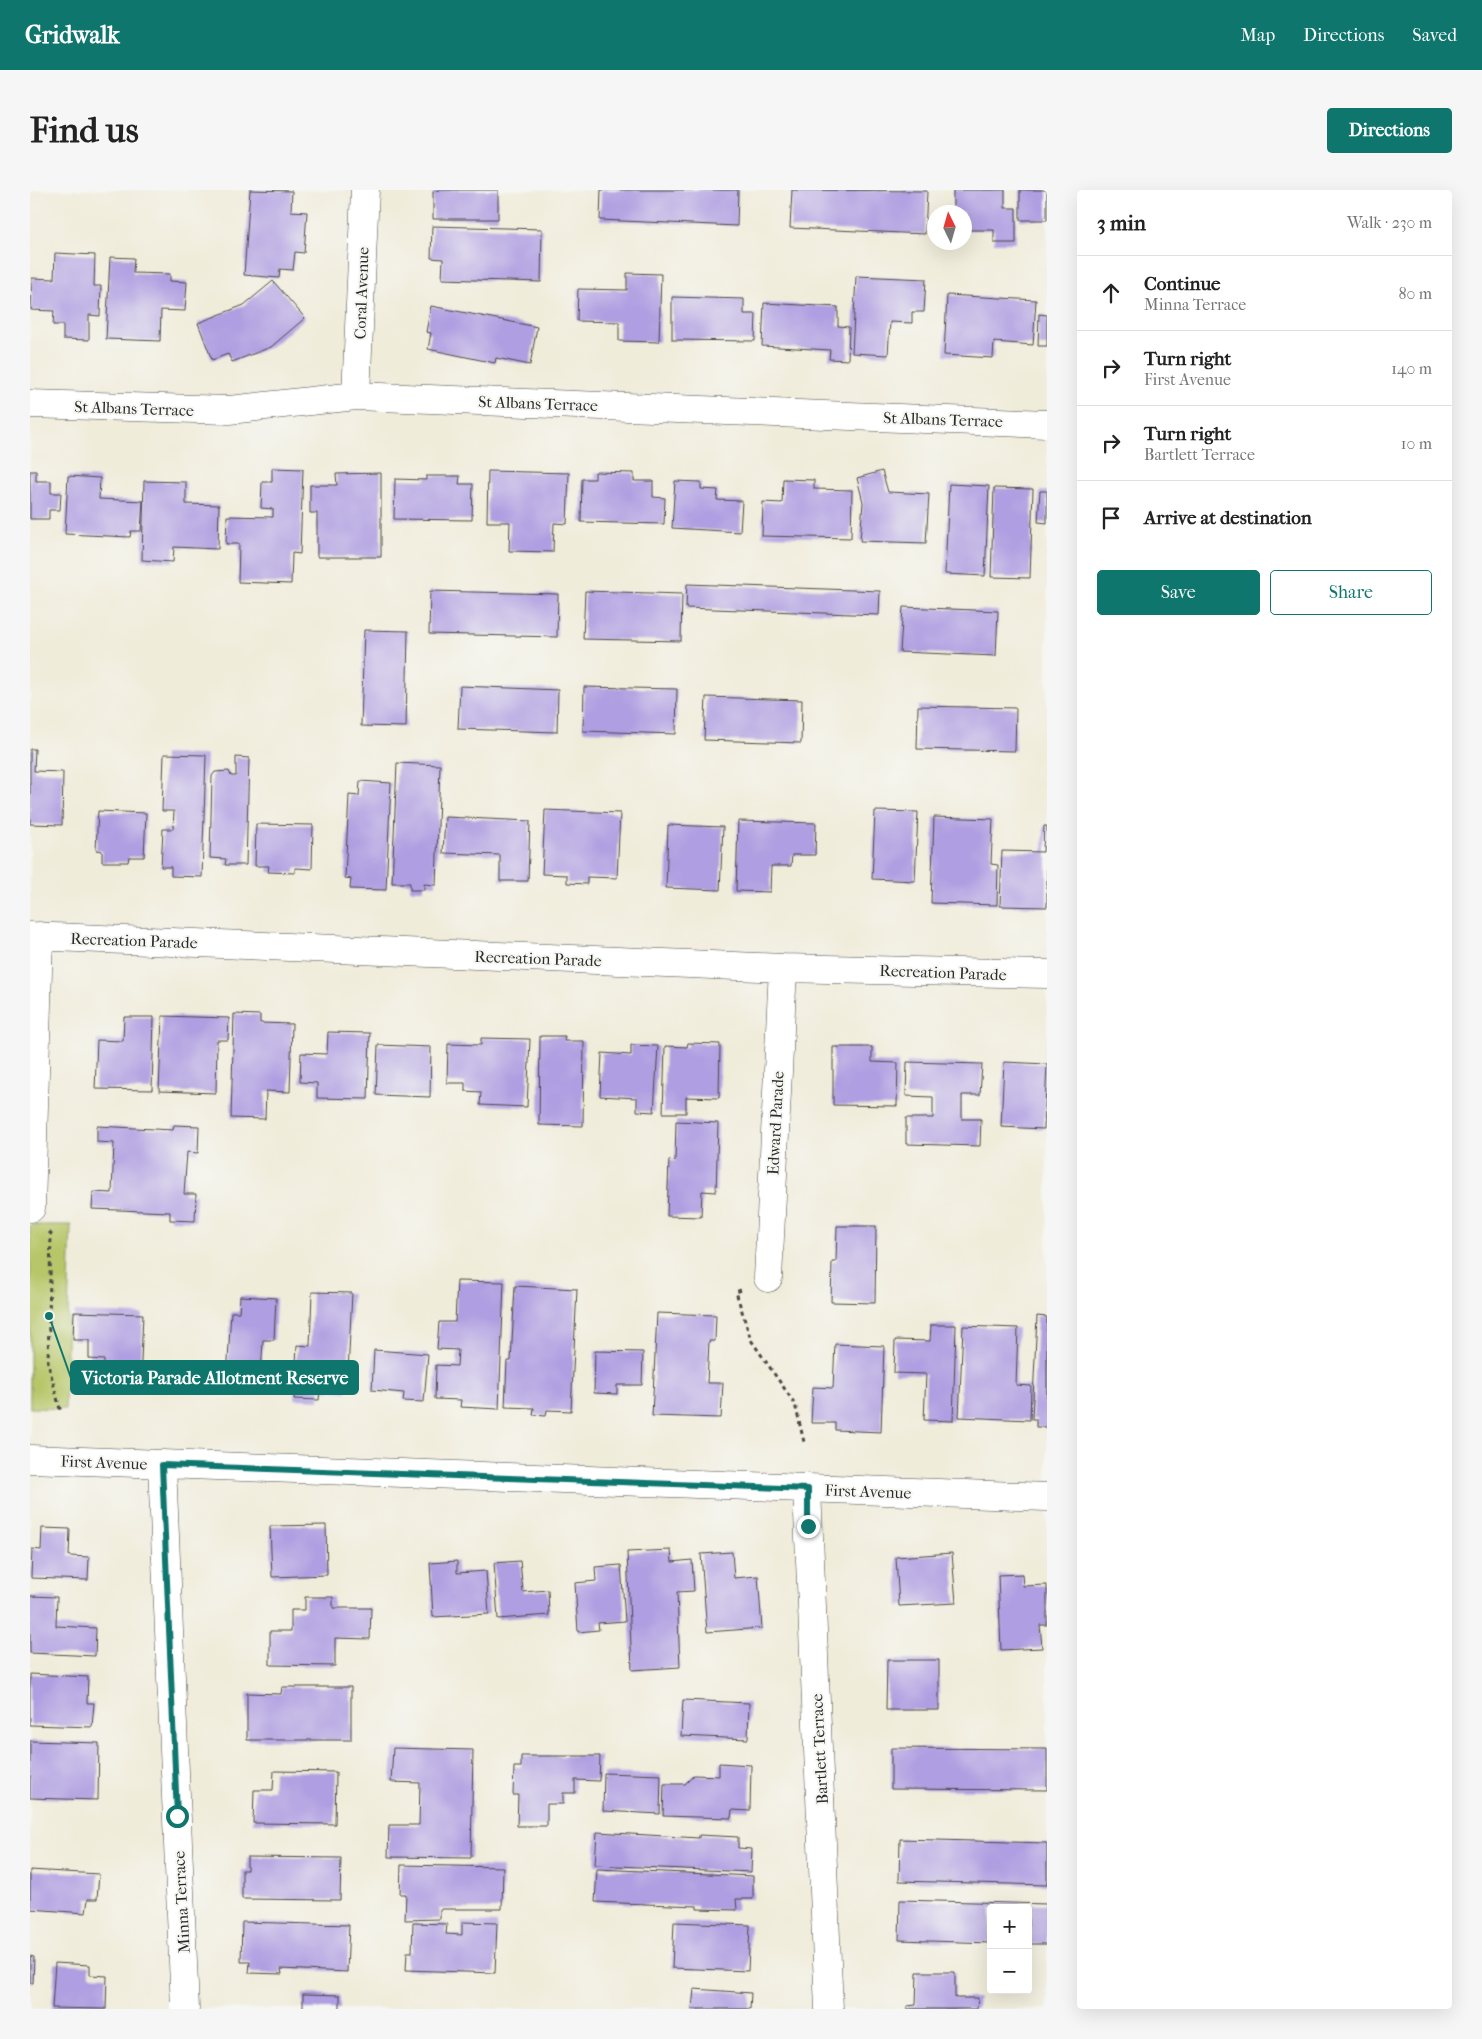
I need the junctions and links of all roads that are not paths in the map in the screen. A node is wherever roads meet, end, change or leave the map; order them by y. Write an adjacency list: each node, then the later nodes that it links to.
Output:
1 (365, 190): 2 (street, Coral Avenue)
2 (356, 396): 3 (street, St Albans Terrace); 4 (street, St Albans Terrace)
3 (30, 404)
4 (1047, 424)
5 (34, 936): 6 (street, Recreation Parade); 8 (street)
6 (783, 968): 7 (street, Recreation Parade); 9 (street, Edward Parade)
7 (1047, 974)
8 (31, 1208)
9 (768, 1278)
10 (30, 1459): 11 (street, First Avenue)
11 (162, 1465): 12 (street, First Avenue); 14 (street, Minna Terrace)
12 (808, 1489): 13 (street, First Avenue); 15 (street, Bartlett Terrace)
13 (1047, 1497)
14 (185, 2009)
15 (829, 2009)

